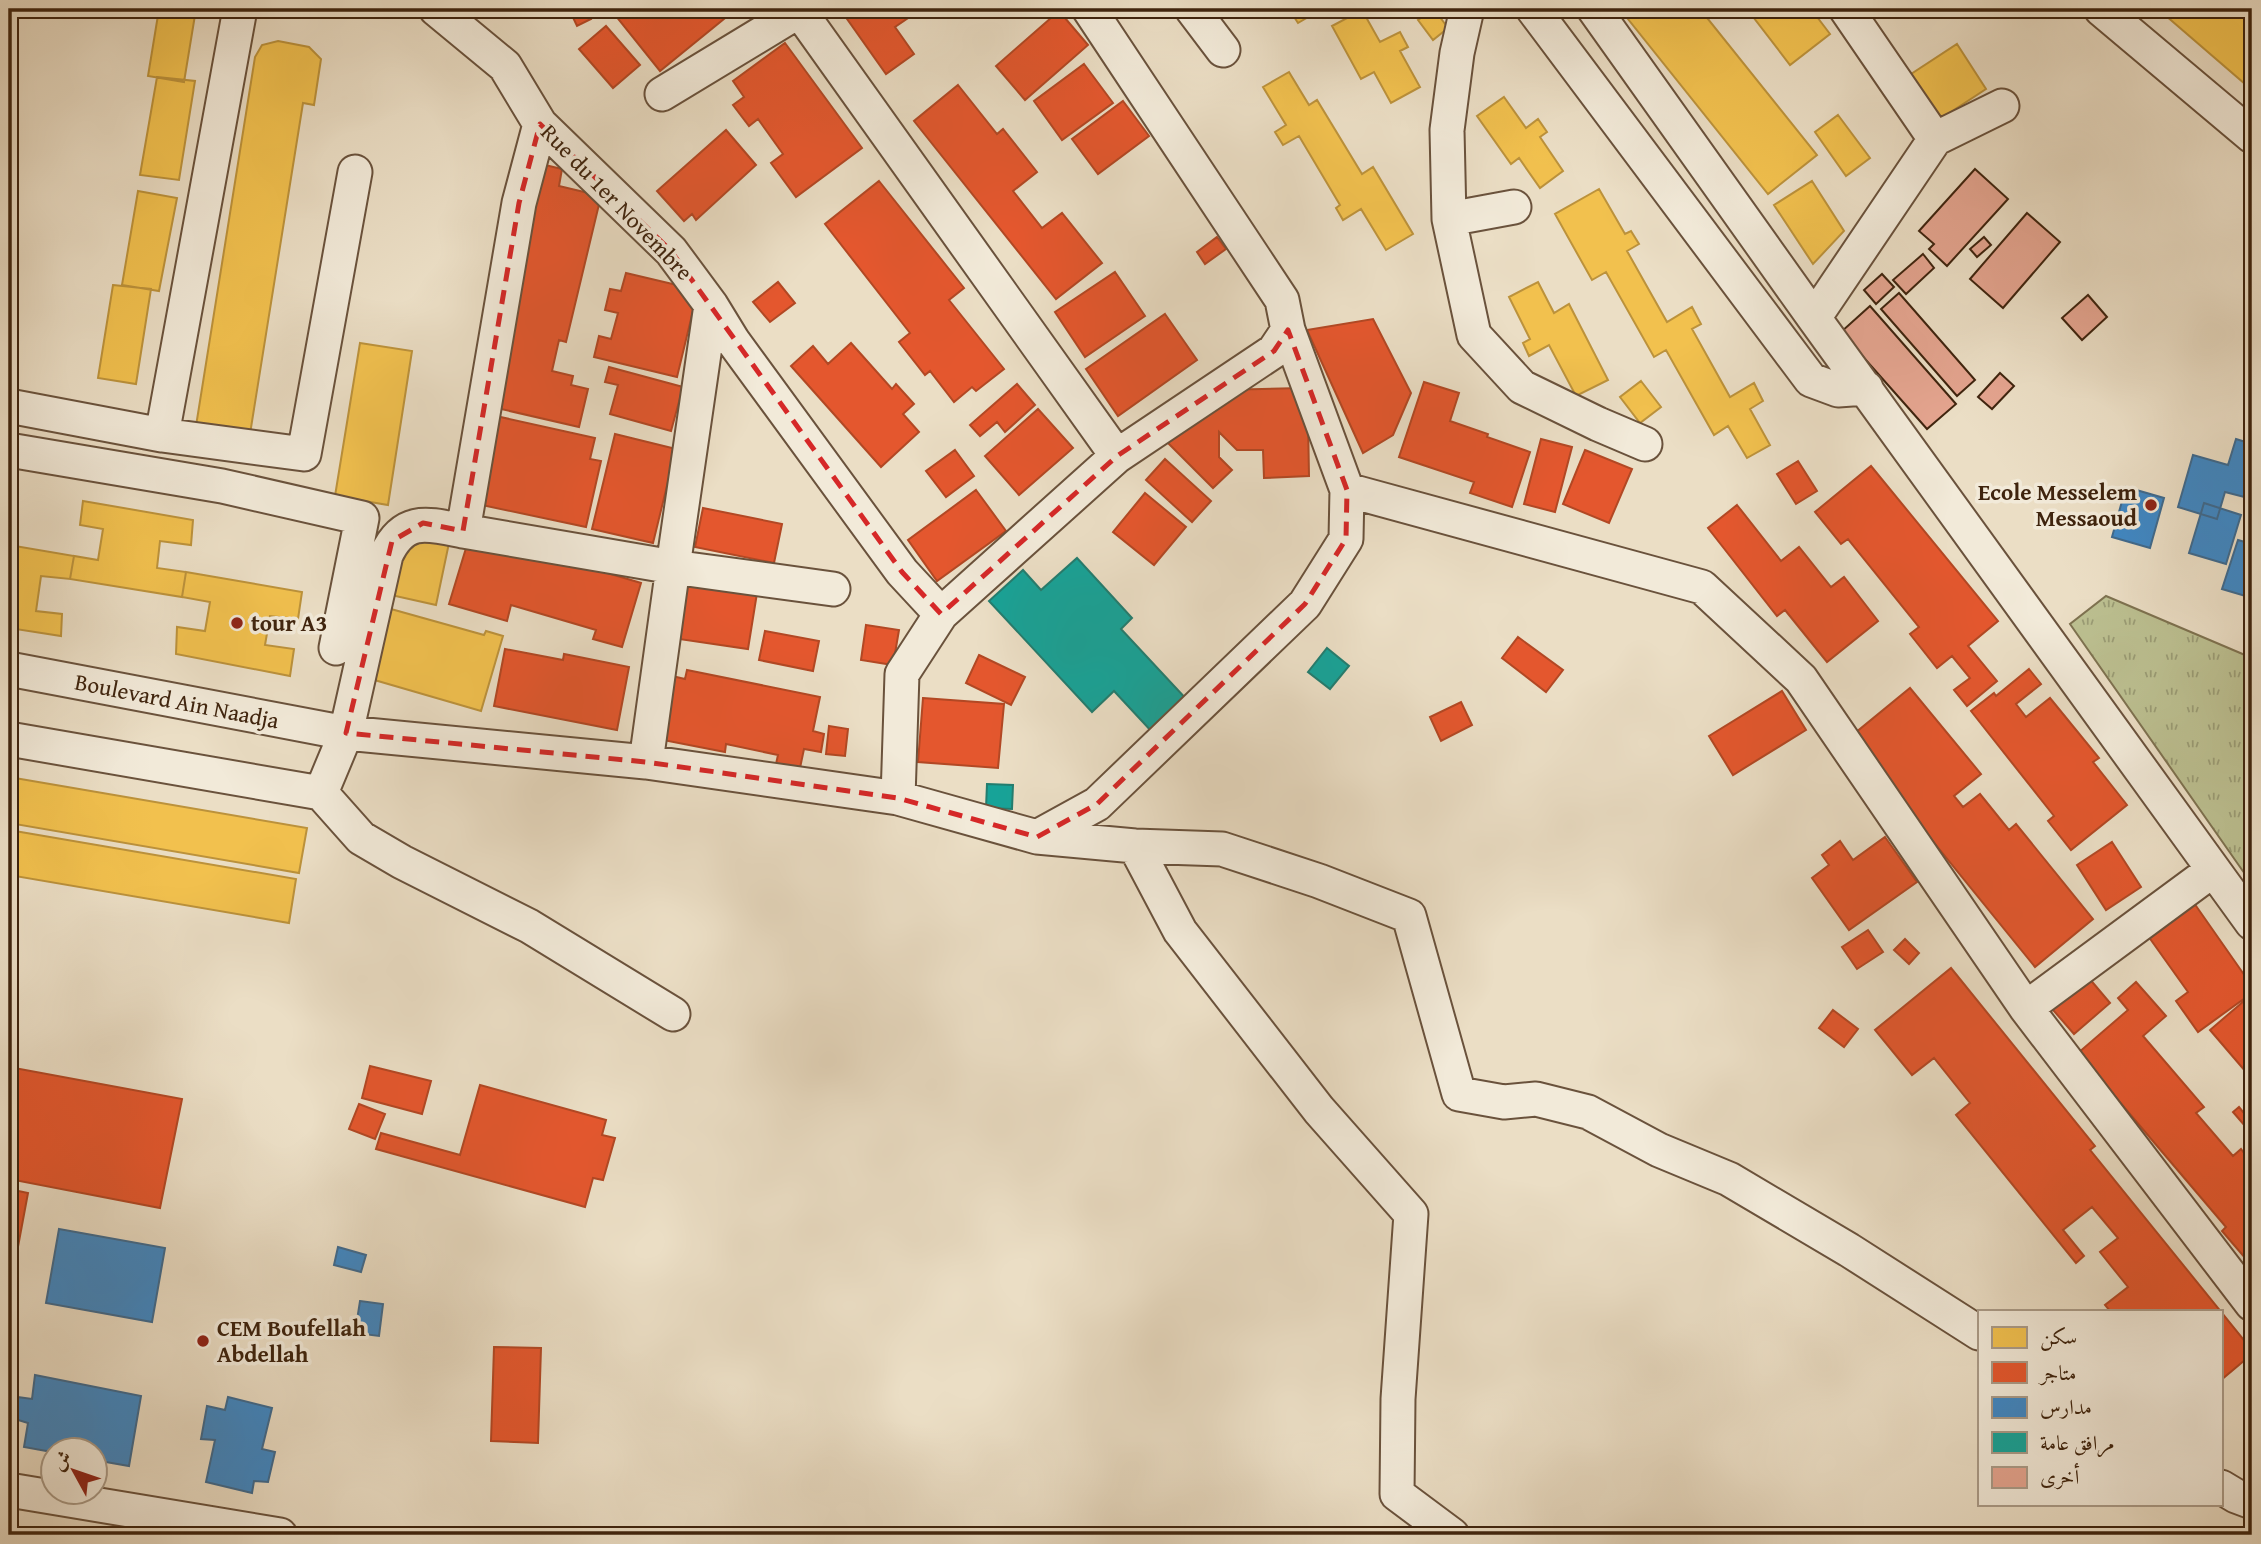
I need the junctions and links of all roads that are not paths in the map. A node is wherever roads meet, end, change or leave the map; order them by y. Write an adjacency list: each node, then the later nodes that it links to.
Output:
1 (240, 9): 25 (street)
2 (436, 9): 14 (street, Rue du 1er Novembre)
3 (1089, 9): 22 (street)
4 (1192, 9): 11 (street)
5 (1467, 9): 19 (street)
6 (1532, 9): 23 (street)
7 (1594, 9): 21 (street)
8 (1846, 9): 16 (street)
9 (2101, 9): 15 (street)
10 (798, 10): 12 (street); 28 (street)
11 (1223, 50)
12 (662, 94)
13 (2002, 106): 16 (street)
14 (540, 124): 20 (street, Rue du 1er Novembre); 30 (street)
15 (2252, 136)
16 (1935, 139): 21 (street)
17 (355, 172): 25 (street)
18 (1514, 206): 19 (street)
19 (1449, 219): 26 (street)
20 (711, 305): 31 (street); 33 (street, Rue du 1er Novembre)
21 (1814, 318): 23 (street)
22 (1287, 330): 28 (street); 29 (street)
23 (1866, 388): 43 (street)
24 (9, 406): 25 (street)
25 (162, 435)
26 (1645, 444)
27 (9, 450): 34 (street)
28 (1117, 456): 33 (street)
29 (1347, 490): 41 (street); 45 (street)
30 (463, 531): 31 (street); 36 (street)
31 (673, 567): 32 (street); 38 (street)
32 (833, 589)
33 (941, 614): 40 (street)
34 (336, 648)
35 (9, 669): 36 (street, Boulevard Ain Naadja)
36 (346, 733): 38 (street, Boulevard Ain Naadja); 39 (street)
37 (9, 739): 39 (street)
38 (646, 762): 40 (street, Boulevard Ain Naadja)
39 (321, 793): 46 (street)
40 (898, 798): 41 (street, Boulevard Ain Naadja)
41 (1037, 837): 42 (street, Boulevard Ain Naadja)
42 (1135, 846): 48 (street, Boulevard Ain Naadja); 53 (street)
43 (2213, 870): 44 (street); 45 (street)
44 (2252, 923)
45 (2026, 1008): 47 (street)
46 (673, 1014)
47 (2252, 1304)
48 (1978, 1332)
49 (2222, 1488): 51 (street)
50 (9, 1490): 52 (street)
51 (2252, 1502)
52 (280, 1535)
53 (1452, 1535)

